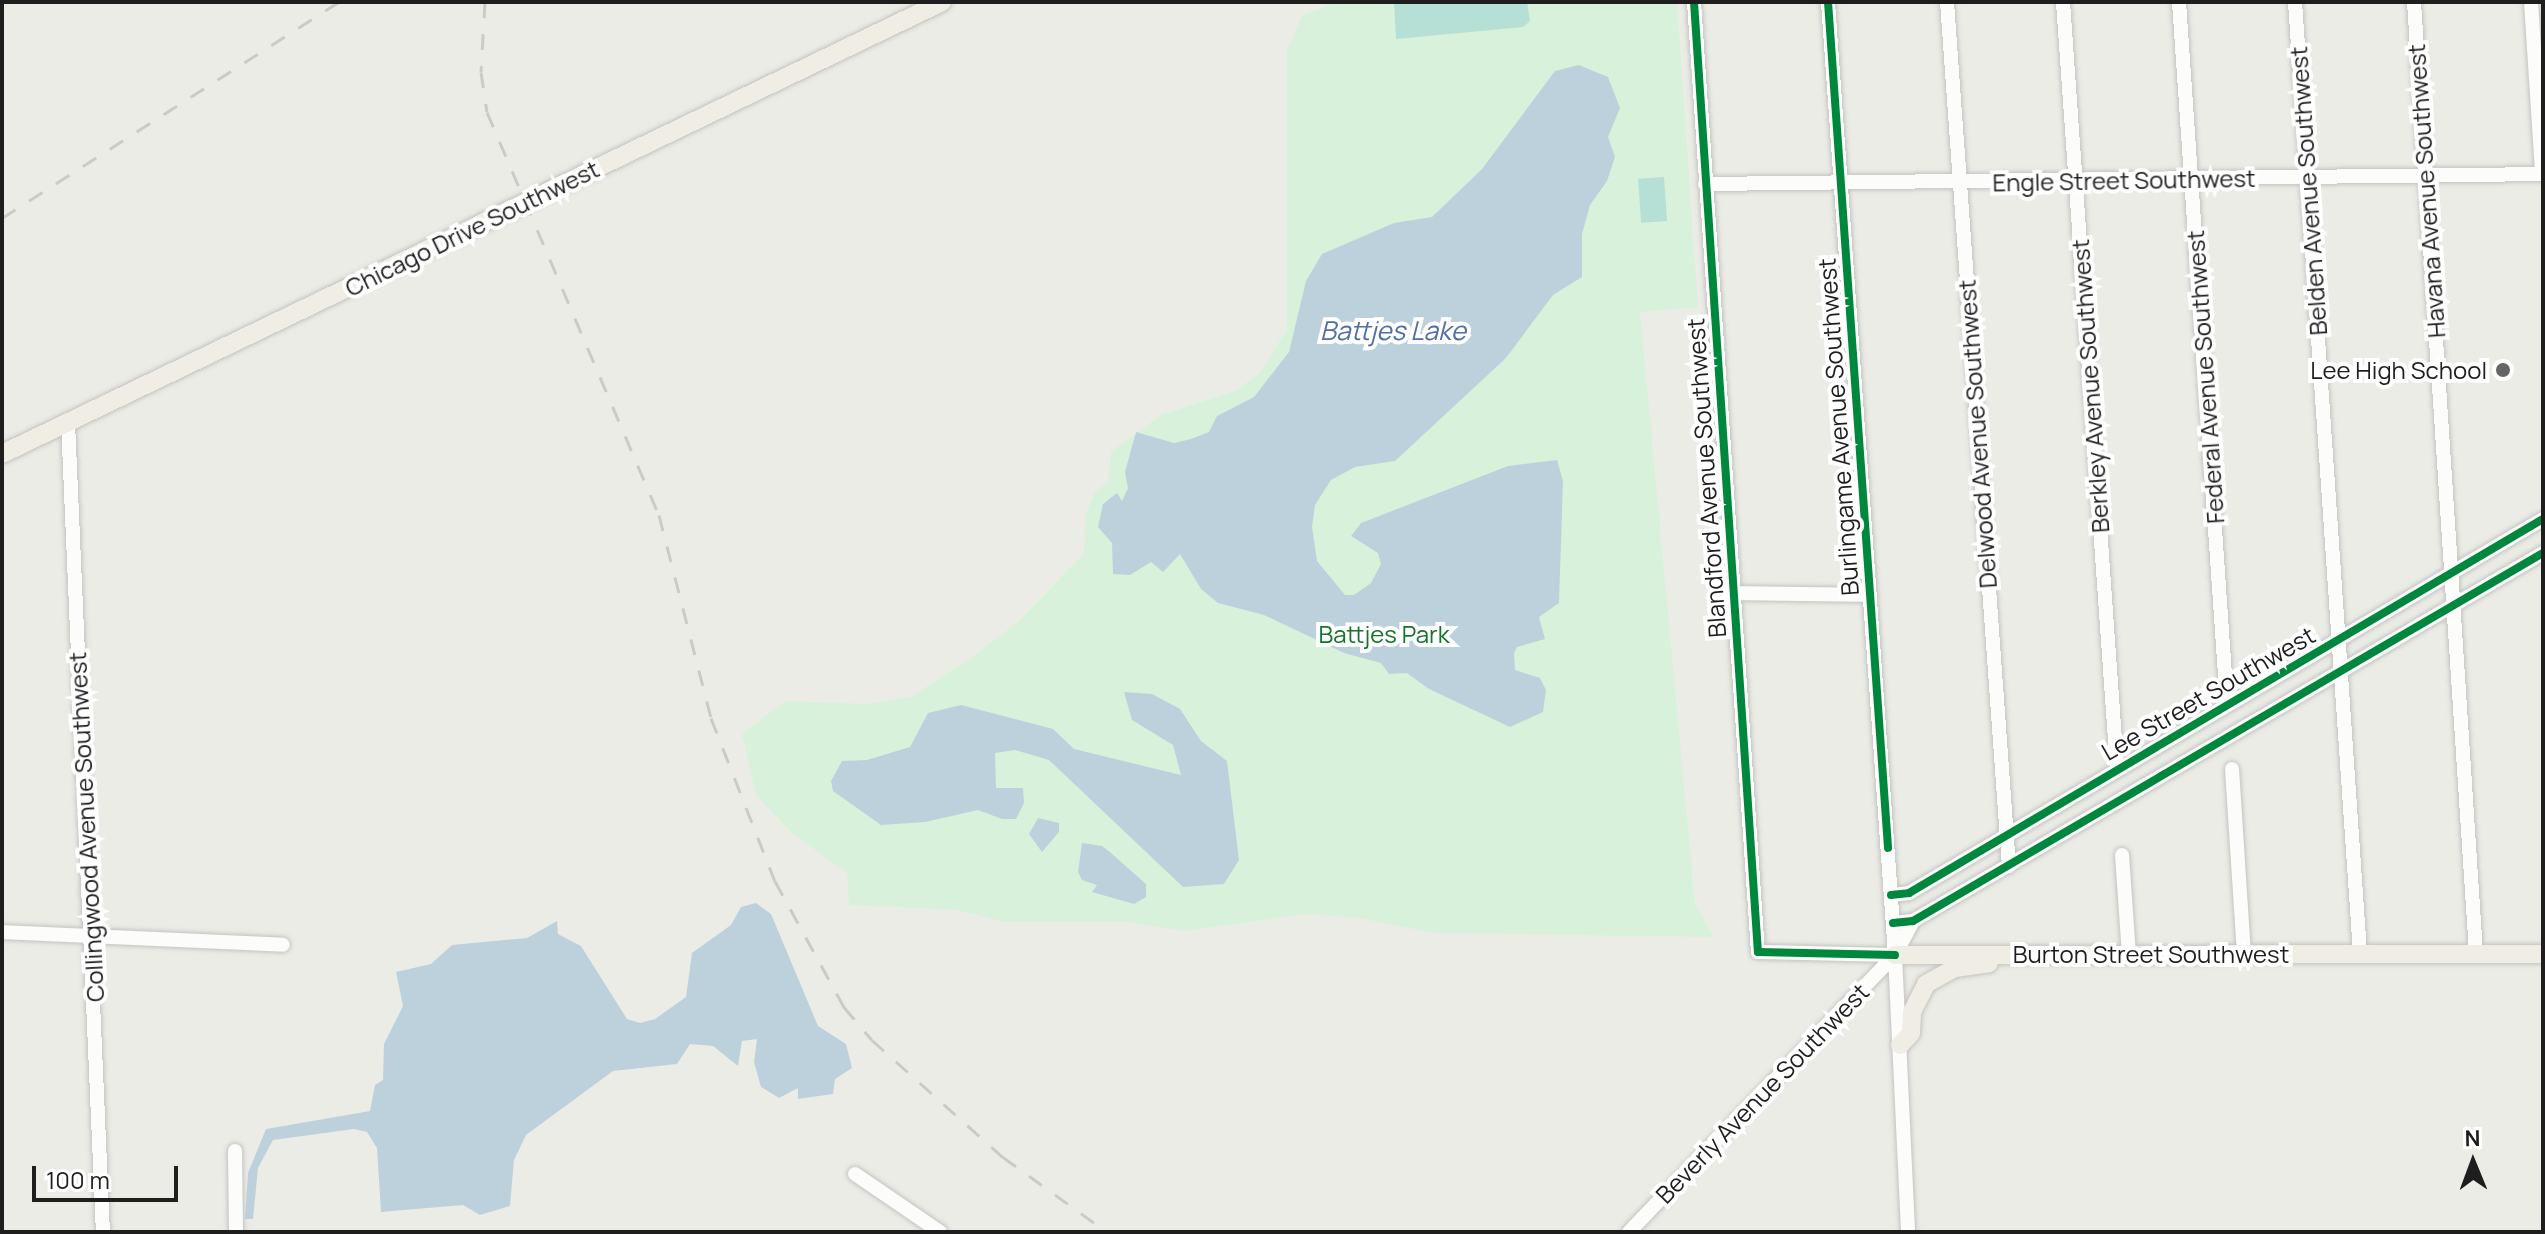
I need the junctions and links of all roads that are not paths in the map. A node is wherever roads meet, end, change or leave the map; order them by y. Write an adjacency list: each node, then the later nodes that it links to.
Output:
1 (942, 2): 18 (main road, Chicago Drive Southwest)
2 (1694, 2): 16 (street, Blandford Avenue Southwest)
3 (1828, 2): 17 (street, Burlingame Avenue Southwest)
4 (1947, 2): 15 (street, Delwood Avenue Southwest)
5 (2063, 2): 14 (street, Berkley Avenue Southwest)
6 (2179, 2): 13 (street, Federal Avenue Southwest)
7 (2295, 2): 11 (street, Belden Avenue Southwest)
8 (2414, 2): 12 (street, Havana Avenue Southwest)
9 (2531, 2): 10 (street)
10 (2543, 174): 12 (street, Engle Street Southwest)
11 (2307, 177): 12 (street, Engle Street Southwest); 13 (street, Engle Street Southwest); 26 (street, Belden Avenue Southwest)
12 (2426, 177): 22 (street, Havana Avenue Southwest)
13 (2192, 178): 14 (street, Engle Street Southwest); 28 (street, Federal Avenue Southwest)
14 (2076, 180): 15 (street, Engle Street Southwest); 29 (street, Berkley Avenue Southwest)
15 (1961, 182): 17 (street, Engle Street Southwest); 31 (street, Delwood Avenue Southwest)
16 (1705, 184): 17 (street, Engle Street Southwest); 23 (street, Blandford Avenue Southwest)
17 (1841, 185): 24 (street, Burlingame Avenue Southwest)
18 (68, 422): 19 (main road, Chicago Drive Southwest); 38 (street, Collingwood Avenue Southwest)
19 (2, 454)
20 (2543, 519): 22 (street, Lee Street Southwest)
21 (2543, 553): 25 (street, Lee Street Southwest)
22 (2452, 573): 25 (street, Havana Avenue Southwest); 26 (street, Lee Street Southwest)
23 (1735, 593): 24 (street); 40 (street, Blandford Avenue Southwest)
24 (1870, 595): 34 (street, Burlingame Avenue Southwest)
25 (2454, 606): 27 (street, Lee Street Southwest); 45 (street, Havana Avenue Southwest)
26 (2338, 640): 27 (street, Belden Avenue Southwest); 28 (street, Lee Street Southwest)
27 (2342, 672): 33 (street, Lee Street Southwest); 44 (street, Belden Avenue Southwest)
28 (2227, 704): 29 (street, Lee Street Southwest)
29 (2117, 769): 31 (street, Lee Street Southwest)
30 (2232, 769): 41 (street)
31 (2003, 836): 33 (street, Delwood Avenue Southwest); 34 (street, Lee Street Southwest)
32 (2122, 855): 43 (street)
33 (2009, 866): 35 (street, Lee Street Southwest)
34 (1891, 895): 36 (street, Burlingame Avenue Southwest)
35 (1913, 921): 36 (street, Lee Street Southwest); 47 (street)
36 (1893, 923): 47 (street, Burlingame Avenue Southwest)
37 (2, 932): 38 (street)
38 (91, 934): 39 (street); 51 (street, Collingwood Avenue Southwest)
39 (283, 945)
40 (1758, 952): 47 (street, Burton Street Southwest)
41 (2244, 953): 43 (main road, Burton Street Southwest); 44 (main road, Burton Street Southwest)
42 (2019, 954): 43 (main road, Burton Street Southwest); 47 (main road, Burton Street Southwest); 48 (main road)
43 (2129, 954)
44 (2360, 954): 45 (main road, Burton Street Southwest)
45 (2476, 954): 46 (main road, Burton Street Southwest)
46 (2543, 954)
47 (1895, 955): 48 (street, Burlingame Avenue Southwest); 54 (street, Beverly Avenue Southwest)
48 (1900, 1045): 55 (street, Burlingame Avenue Southwest)
49 (235, 1151): 52 (street)
50 (855, 1174): 53 (street)
51 (103, 1232)
52 (236, 1232)
53 (940, 1232)
54 (1629, 1232)
55 (1908, 1232)

